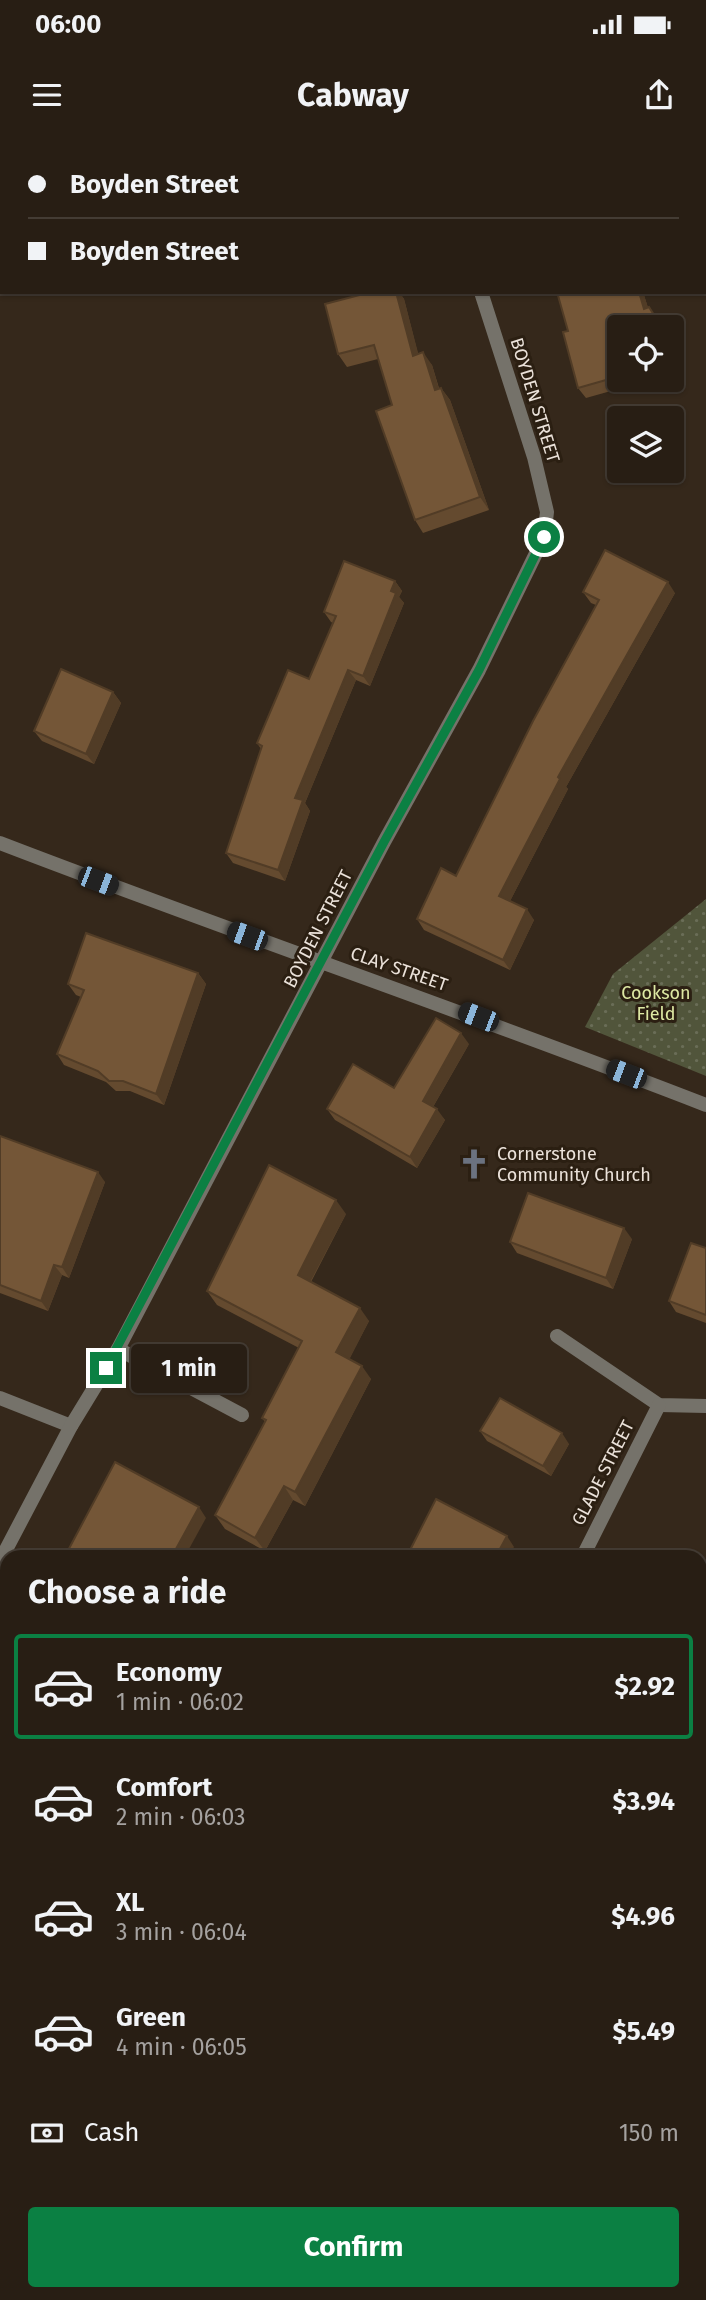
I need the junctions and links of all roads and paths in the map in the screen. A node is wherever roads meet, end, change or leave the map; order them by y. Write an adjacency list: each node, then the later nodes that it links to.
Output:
1 (482, 294): 3 (street, BOYDEN STREET)
2 (0, 843): 3 (street, CLAY STREET)
3 (323, 962): 4 (street, CLAY STREET); 6 (street, BOYDEN STREET)
4 (706, 1104)
5 (557, 1336): 8 (street)
6 (118, 1349): 10 (street); 11 (street, BOYDEN STREET)
7 (0, 1398): 11 (street)
8 (659, 1405): 9 (street); 13 (street, GLADE STREET)
9 (706, 1406)
10 (242, 1415)
11 (71, 1426): 12 (street, BOYDEN STREET)
12 (6, 1550)
13 (586, 1550)

